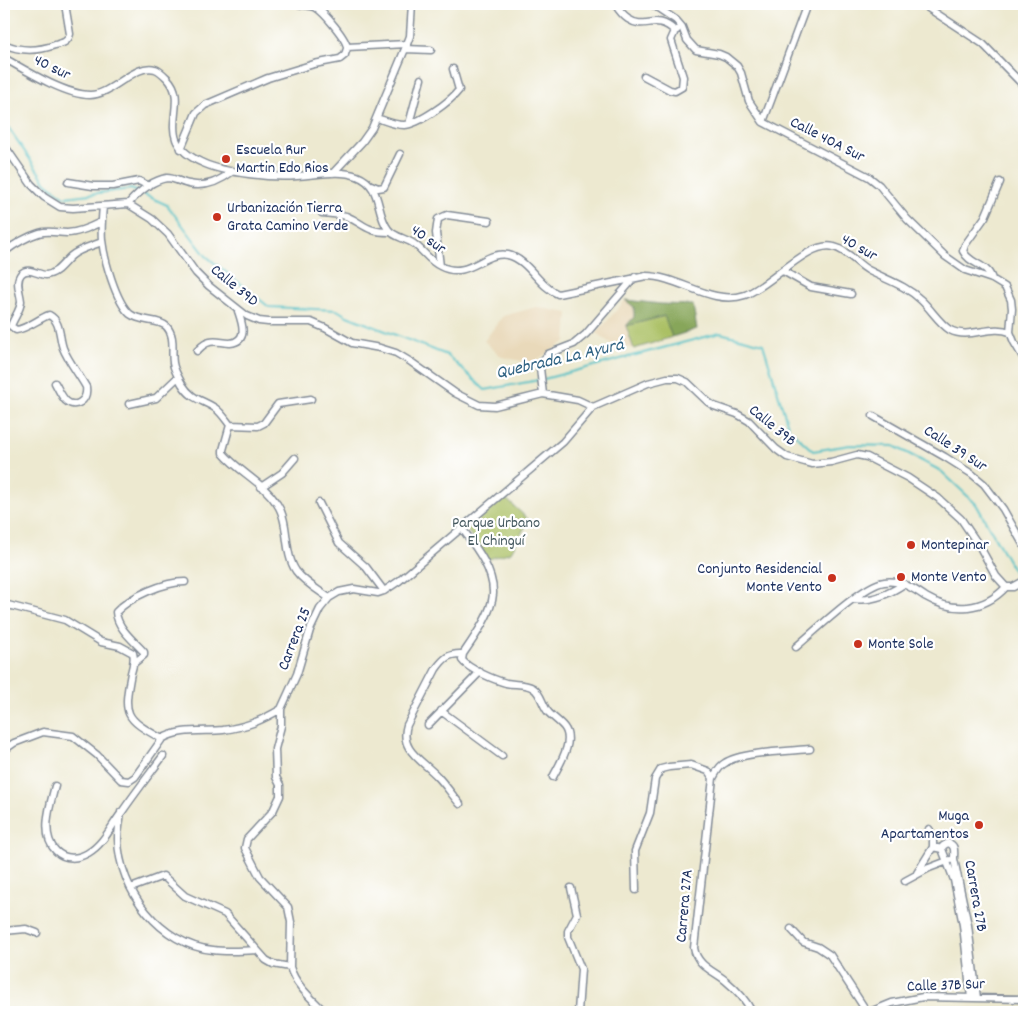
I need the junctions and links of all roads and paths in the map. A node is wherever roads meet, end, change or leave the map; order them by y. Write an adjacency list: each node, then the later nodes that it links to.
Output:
1 (65, 4): 10 (street)
2 (299, 4): 12 (street)
3 (412, 4): 11 (street)
4 (615, 4): 9 (street)
5 (652, 4): 8 (street)
6 (807, 4): 20 (street)
7 (922, 4): 18 (street)
8 (682, 27): 9 (street); 20 (street, Calle 40A Sur)
9 (675, 31): 16 (street)
10 (4, 44)
11 (406, 46): 12 (street); 13 (street); 19 (street)
12 (347, 48): 23 (street)
13 (431, 50)
14 (4, 58): 23 (street, 40 sur)
15 (453, 69): 21 (street)
16 (644, 76)
17 (420, 79): 21 (street)
18 (1024, 86)
19 (377, 118): 21 (street); 26 (street)
20 (763, 122): 42 (street, Calle 40A Sur)
21 (408, 124)
22 (4, 145): 32 (street)
23 (181, 149): 25 (street)
24 (400, 154): 29 (street)
25 (233, 171): 26 (street); 30 (street)
26 (333, 173): 29 (street)
27 (68, 182): 30 (street)
28 (1000, 182): 42 (street)
29 (370, 185): 36 (street, 40 sur)
30 (147, 187): 31 (street)
31 (128, 204): 32 (street); 44 (street, Calle 39D)
32 (103, 206): 35 (street)
33 (322, 213): 36 (street)
34 (489, 221): 39 (street)
35 (101, 222): 37 (street); 38 (street)
36 (390, 232): 39 (street, 40 sur)
37 (102, 242): 48 (street); 49 (street)
38 (4, 252)
39 (440, 266): 41 (street, 40 sur)
40 (783, 272): 41 (street, 40 sur); 43 (street); 45 (street, 40 sur)
41 (635, 277): 50 (street)
42 (992, 278): 45 (street, Calle 40A Sur)
43 (851, 294)
44 (238, 311): 46 (street); 50 (street, Calle 39D)
45 (1010, 332): 47 (street)
46 (197, 351)
47 (1024, 359)
48 (178, 377): 52 (street); 55 (street)
49 (55, 383)
50 (543, 394): 53 (street)
51 (311, 399): 55 (street)
52 (129, 404)
53 (593, 407): 59 (street); 64 (street, Calle 39B)
54 (873, 416): 60 (street, Calle 39 Sur)
55 (230, 425): 57 (street)
56 (295, 458): 57 (street)
57 (261, 487): 66 (street)
58 (319, 503): 65 (street)
59 (462, 528): 65 (street); 70 (street)
60 (1024, 546)
61 (1024, 581): 64 (street)
62 (185, 582): 71 (street)
63 (904, 584): 64 (street); 67 (street); 67 (street)
64 (1006, 587)
65 (384, 591): 66 (street, Carrera 25)
66 (329, 598): 73 (street, Carrera 25)
67 (854, 600): 69 (street)
68 (4, 604): 71 (street)
69 (796, 647)
70 (463, 654): 72 (street); 84 (street)
71 (133, 664): 76 (street)
72 (480, 672): 74 (street); 81 (street)
73 (281, 709): 76 (street); 103 (street, Carrera 25)
74 (441, 711): 75 (street); 80 (street)
75 (428, 725)
76 (162, 739): 78 (street)
77 (810, 749): 82 (street)
78 (4, 750)
79 (163, 756): 85 (street)
80 (502, 756)
81 (553, 777)
82 (713, 778): 97 (street); 108 (street, Carrera 27A)
83 (55, 786): 87 (street)
84 (460, 804)
85 (121, 812): 87 (street); 88 (street)
86 (929, 829): 89 (street)
87 (106, 834): 88 (street)
88 (118, 840): 95 (street)
89 (933, 847): 90 (street); 93 (street)
90 (942, 849): 91 (street, Carrera 27B); 92 (street, Carrera 27B)
91 (954, 859): 92 (street); 98 (street, Carrera 27B)
92 (946, 861): 93 (street); 98 (street, Carrera 27B)
93 (916, 875): 94 (street)
94 (905, 881)
95 (131, 888): 102 (street); 102 (street)
96 (571, 888): 107 (street)
97 (636, 890)
98 (965, 925): 104 (street, Carrera 27B)
99 (791, 929): 109 (street)
100 (4, 931): 101 (street)
101 (37, 933)
102 (256, 950): 103 (street)
103 (290, 967): 106 (street)
104 (974, 998): 105 (street, Calle 37B Sur); 109 (street, Calle 37B Sur)
105 (1024, 999)
106 (320, 1011)
107 (578, 1012)
108 (752, 1012)
109 (868, 1012)

